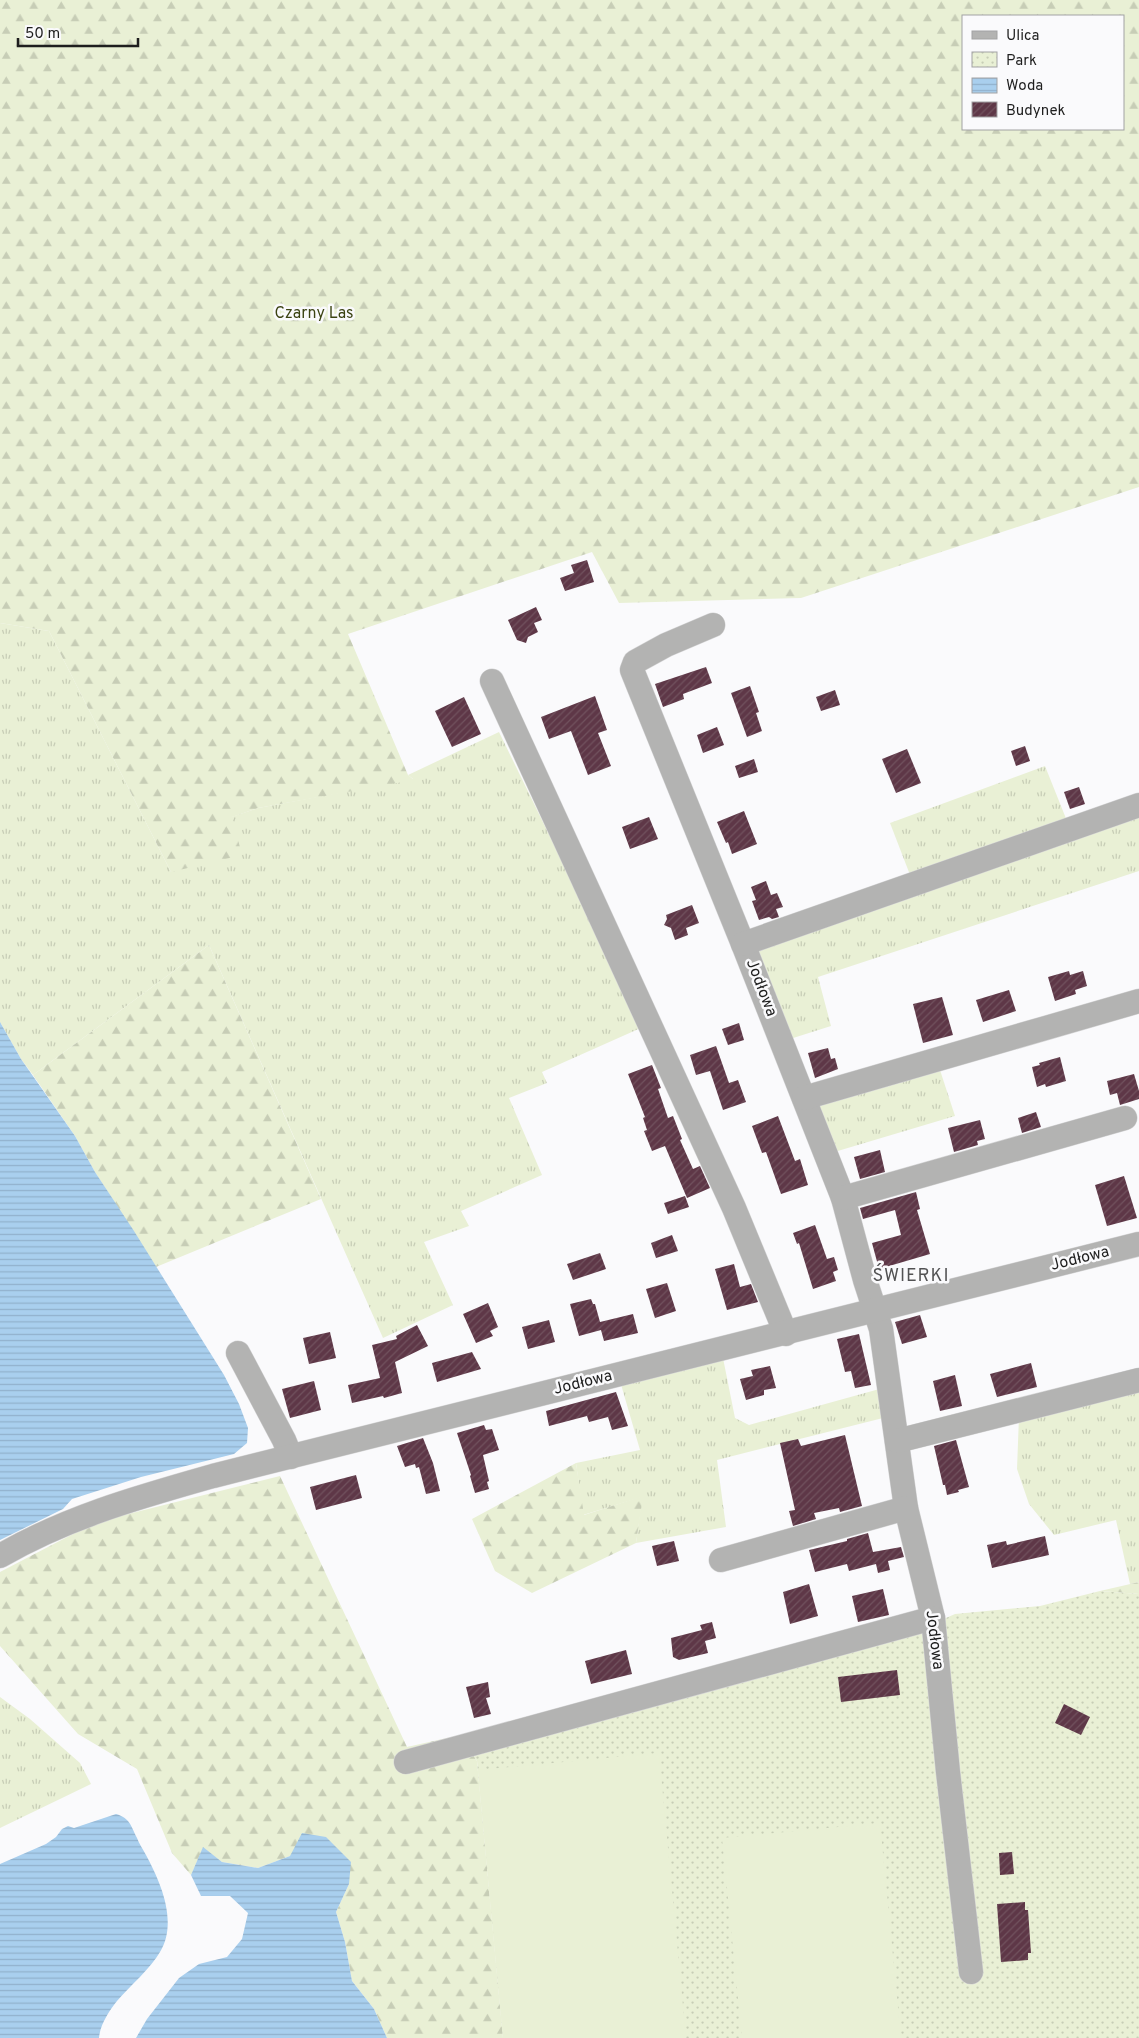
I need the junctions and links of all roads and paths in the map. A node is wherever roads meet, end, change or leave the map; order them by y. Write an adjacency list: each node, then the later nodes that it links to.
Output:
1 (713, 625): 4 (street, Jodłowa)
2 (492, 681): 11 (street)
3 (1139, 804): 4 (street)
4 (744, 944): 6 (street, Jodłowa)
5 (1139, 1001): 6 (street)
6 (804, 1098): 8 (street, Jodłowa)
7 (1126, 1118): 8 (street)
8 (843, 1198): 10 (street, Jodłowa)
9 (1139, 1244): 10 (street, Jodłowa)
10 (875, 1311): 11 (street, Jodłowa); 14 (street, Jodłowa)
11 (786, 1334): 15 (street, Jodłowa)
12 (238, 1353): 15 (street)
13 (1139, 1380): 14 (street)
14 (897, 1441): 16 (street, Jodłowa)
15 (290, 1458): 17 (street, Jodłowa)
16 (906, 1508): 18 (street); 19 (street, Jodłowa)
17 (0, 1556)
18 (721, 1560)
19 (933, 1618): 20 (street); 21 (street, Jodłowa)
20 (406, 1762)
21 (971, 1972)

